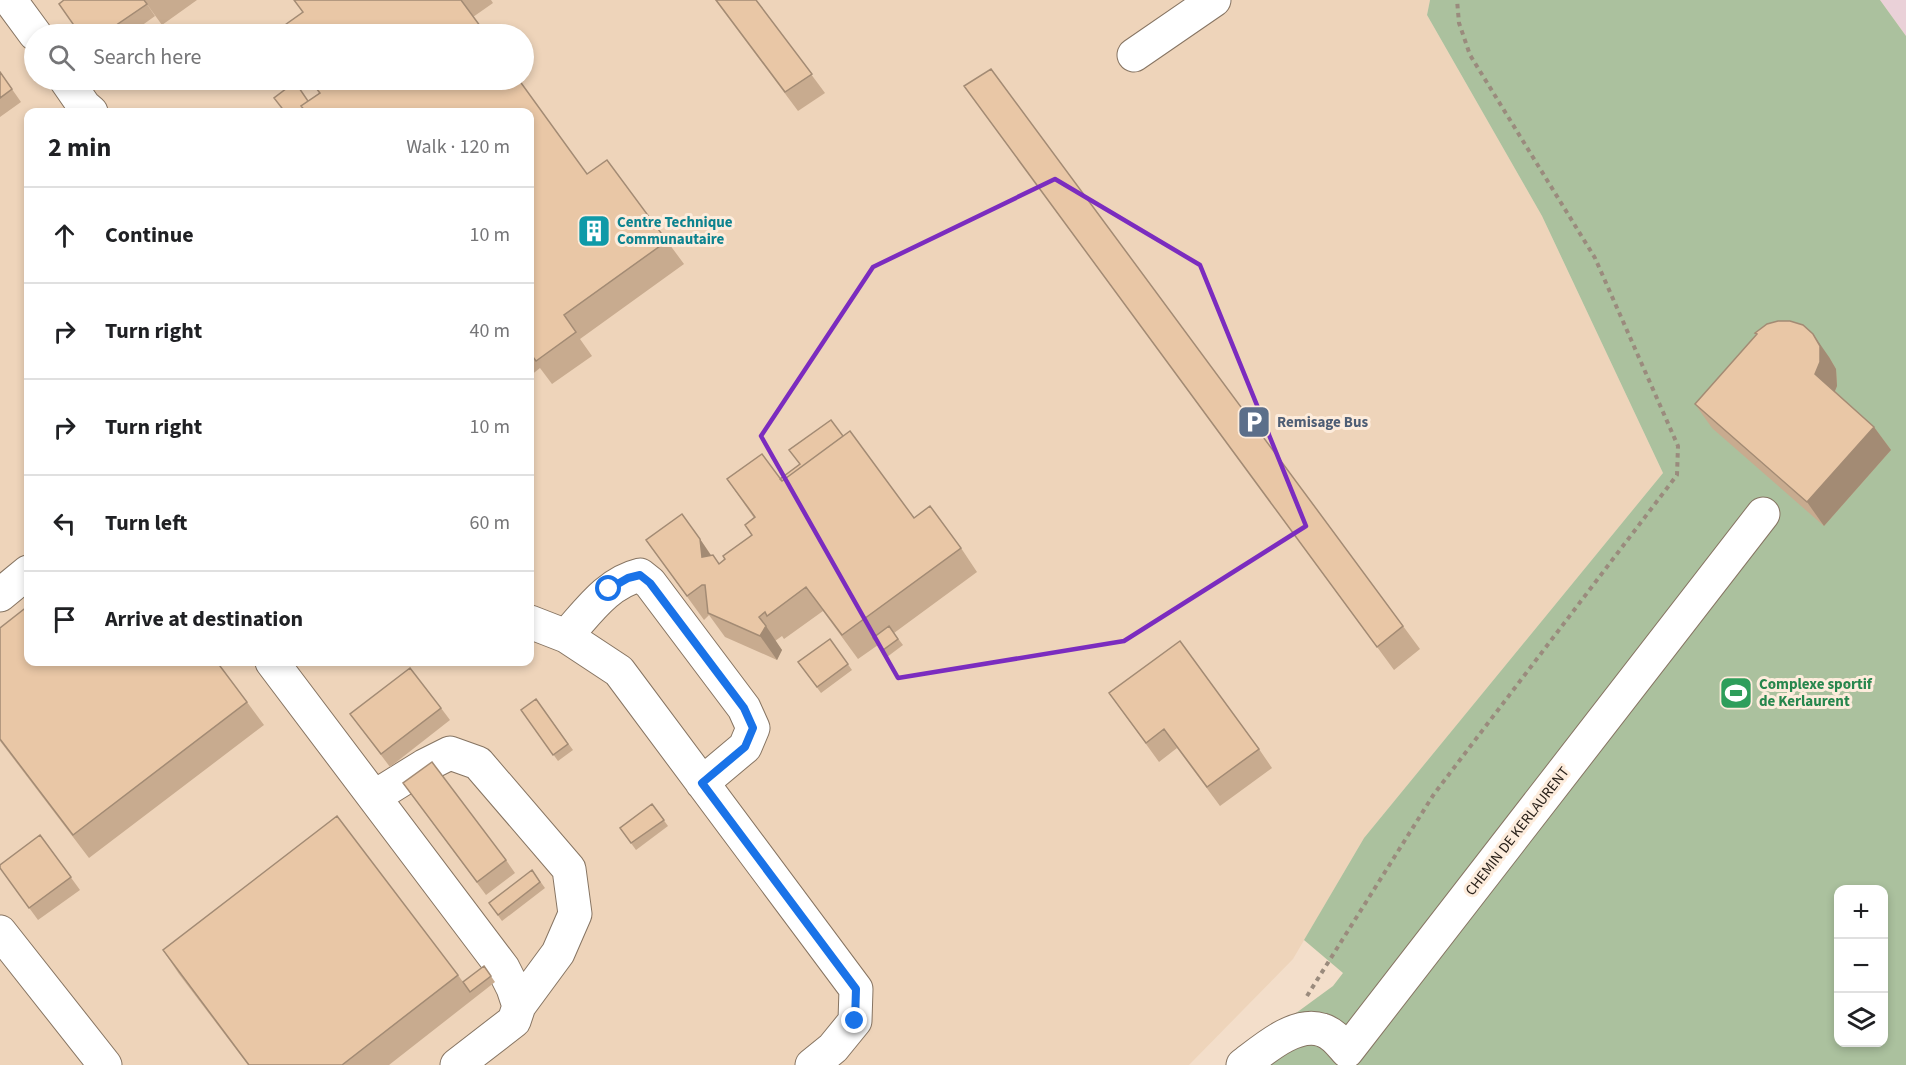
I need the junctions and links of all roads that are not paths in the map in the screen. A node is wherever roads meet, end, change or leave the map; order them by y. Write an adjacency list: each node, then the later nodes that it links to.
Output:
1 (10, 0): 3 (lane)
2 (1214, 0): 4 (lane)
3 (28, 24)
4 (1134, 55)
5 (73, 90): 6 (lane)
6 (86, 108)
7 (1763, 513): 20 (lane, CHEMIN DE KERLAURENT)
8 (24, 575): 9 (lane)
9 (0, 595)
10 (534, 624): 11 (lane)
11 (566, 636): 13 (lane); 13 (lane)
12 (275, 666): 14 (lane)
13 (702, 783): 19 (lane)
14 (374, 798): 16 (lane); 16 (lane)
15 (0, 932): 17 (lane)
16 (519, 1006): 18 (lane)
17 (105, 1065)
18 (458, 1065)
19 (812, 1065)
20 (1243, 1065)

